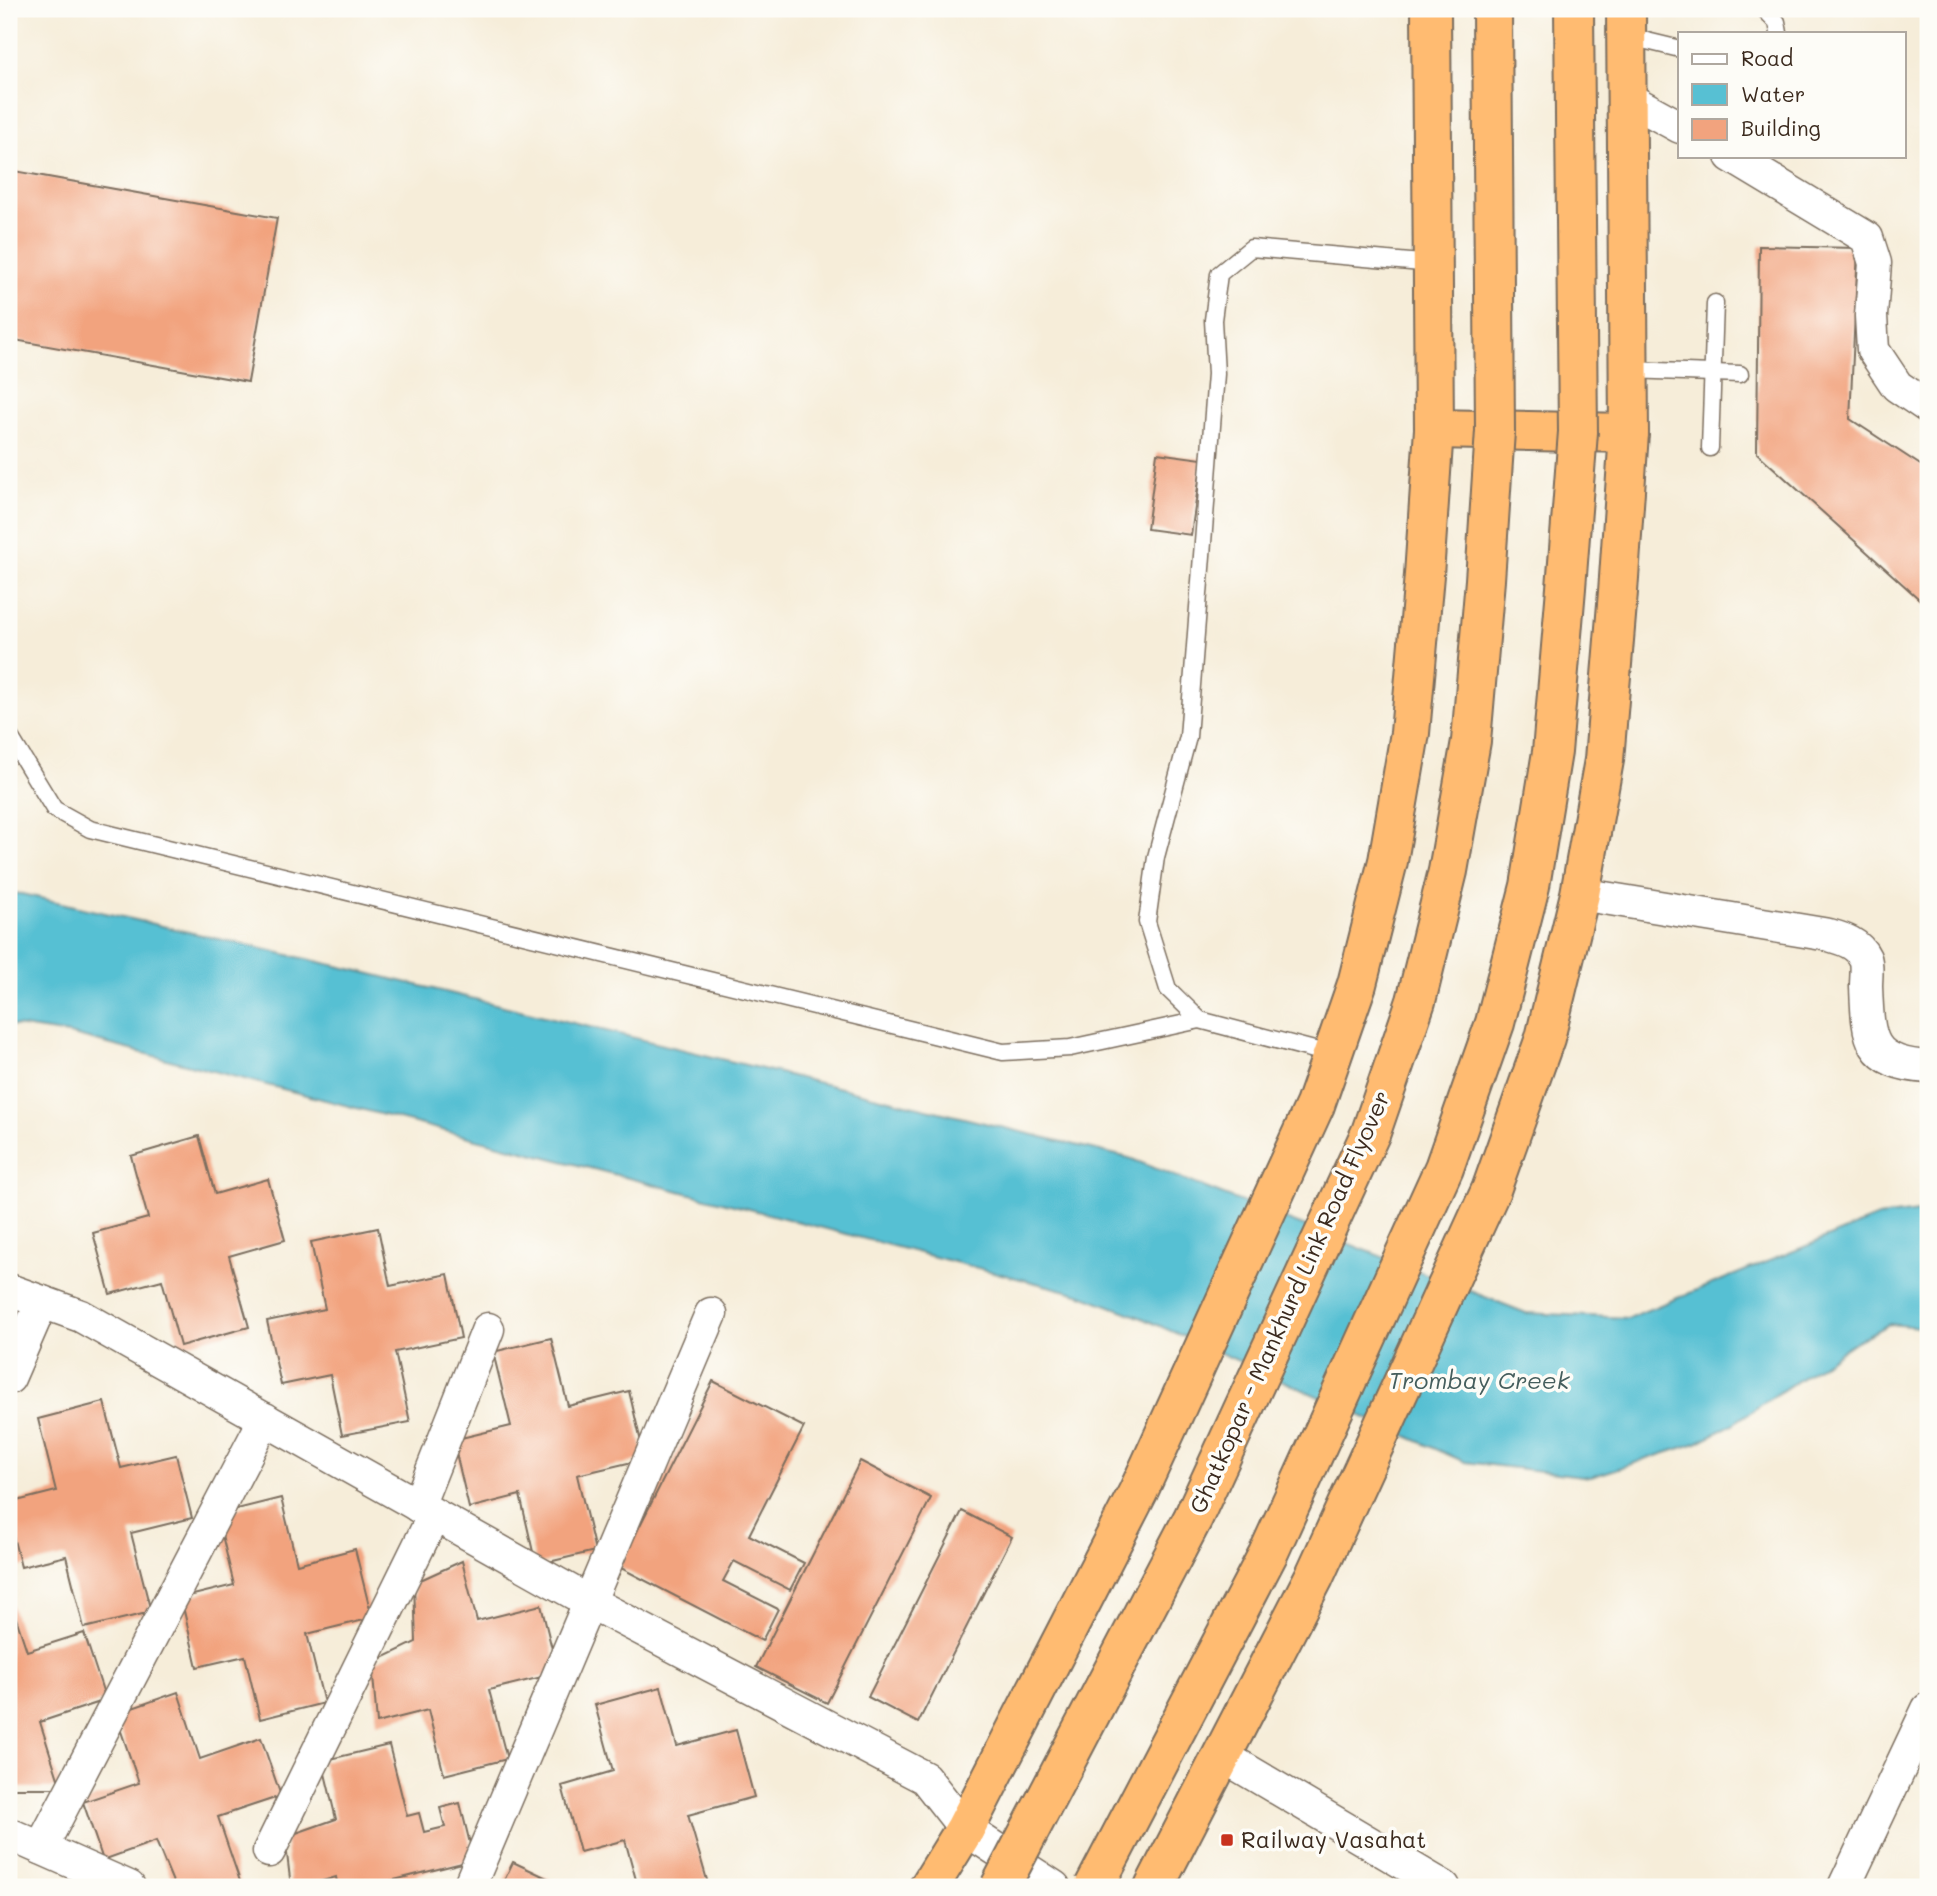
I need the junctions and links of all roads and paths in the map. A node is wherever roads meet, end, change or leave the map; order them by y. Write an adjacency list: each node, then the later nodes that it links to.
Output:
1 (1431, 9): 11 (highway)
2 (1492, 9): 42 (highway, Ghatkopar - Mankhurd Link Road Flyover, bridge)
3 (1574, 9): 44 (highway, bridge)
4 (1764, 9): 6 (lane)
5 (1626, 22): 7 (lane); 8 (highway)
6 (1779, 32)
7 (1678, 48)
8 (1626, 98): 9 (street); 13 (highway)
9 (1678, 126)
10 (1734, 158): 16 (street)
11 (1433, 264): 17 (highway); 22 (lane)
12 (1714, 303): 14 (lane)
13 (1629, 370): 14 (lane); 18 (highway)
14 (1713, 372): 15 (lane); 19 (lane)
15 (1740, 374)
16 (1928, 407)
17 (1434, 429): 18 (highway); 23 (highway)
18 (1629, 433): 21 (highway)
19 (1710, 448)
20 (9, 735): 22 (lane)
21 (1580, 894): 24 (street); 34 (highway)
22 (1200, 1020): 23 (lane)
23 (1333, 1055): 35 (highway)
24 (1928, 1067)
25 (9, 1290): 26 (street)
26 (42, 1302): 29 (street); 30 (street)
27 (711, 1314): 32 (street)
28 (488, 1329): 31 (street)
29 (9, 1378)
30 (265, 1419): 31 (street); 37 (street)
31 (426, 1510): 32 (street); 38 (street)
32 (588, 1601): 35 (street); 40 (street)
33 (1928, 1709): 47 (street)
34 (1222, 1755): 45 (highway); 46 (street)
35 (965, 1829): 41 (highway); 43 (street)
36 (9, 1834): 37 (street)
37 (41, 1848): 39 (street)
38 (269, 1851)
39 (128, 1887)
40 (469, 1887)
41 (929, 1887)
42 (1000, 1887)
43 (1054, 1887)
44 (1094, 1887)
45 (1154, 1887)
46 (1444, 1887)
47 (1844, 1887)

